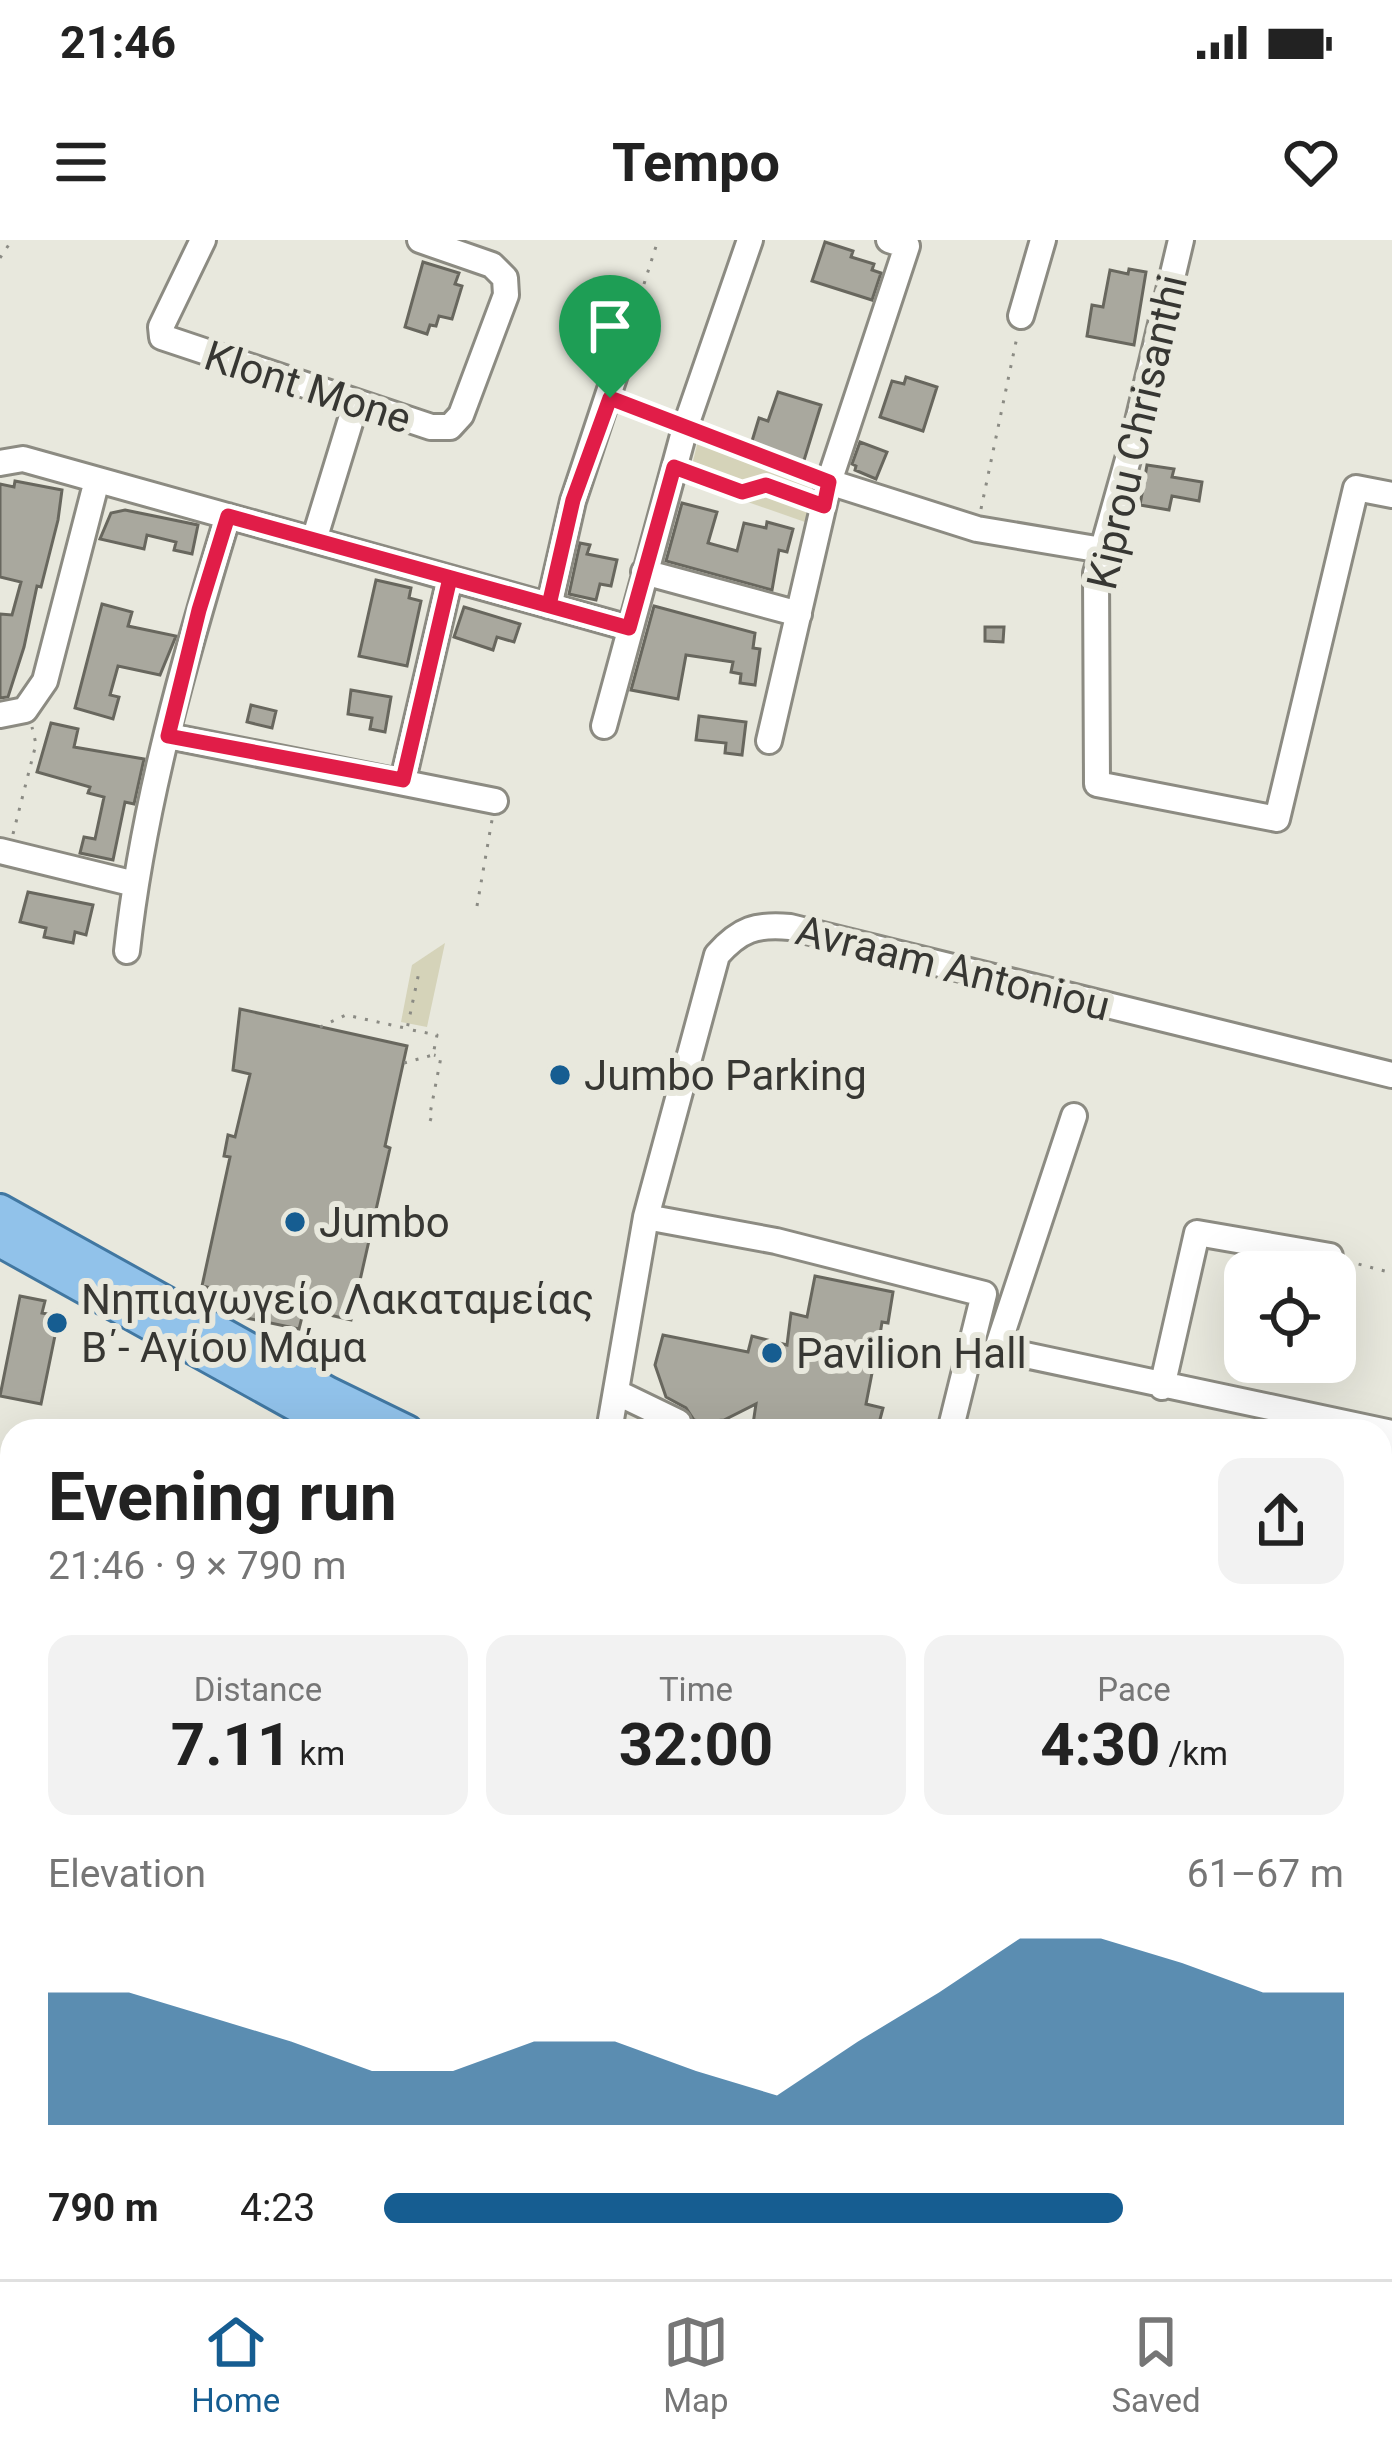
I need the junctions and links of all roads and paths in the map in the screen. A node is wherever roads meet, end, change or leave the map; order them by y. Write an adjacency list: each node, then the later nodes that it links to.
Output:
1 (12, 240): 9 (path)
2 (203, 240): 13 (street, Klont Mone)
3 (421, 240): 13 (street, Klont Mone)
4 (658, 240): 10 (path)
5 (750, 240): 14 (street)
6 (1043, 240): 11 (street)
7 (1181, 240): 23 (street, Kiprou Chrisanthi)
8 (898, 243): 18 (street)
9 (0, 258)
10 (638, 305): 12 (street)
11 (1021, 316): 21 (path)
12 (610, 398): 14 (path); 26 (street)
13 (356, 403): 22 (street)
14 (686, 428): 16 (street); 18 (path)
15 (2, 462): 17 (street)
16 (674, 467): 18 (path); 24 (street)
17 (98, 480): 20 (street); 29 (street)
18 (826, 494): 21 (street); 27 (street)
19 (1392, 495): 23 (street, Kiprou Chrisanthi)
20 (228, 516): 22 (street); 31 (street)
21 (977, 529): 23 (street)
22 (314, 540): 25 (street)
23 (1102, 550)
24 (644, 572): 27 (street); 28 (street)
25 (450, 578): 26 (street); 33 (street)
26 (549, 605): 28 (street)
27 (799, 614): 32 (street)
28 (629, 628): 30 (street)
29 (13, 712): 35 (path)
30 (604, 725)
31 (168, 736): 33 (street); 36 (street)
32 (769, 741)
33 (403, 780): 34 (street)
34 (495, 801): 37 (path)
35 (4, 852): 36 (street)
36 (135, 884): 38 (street)
37 (477, 906)
38 (128, 951)
39 (419, 972): 41 (path)
40 (320, 1027): 41 (path)
41 (407, 1029): 42 (path)
42 (433, 1055): 43 (path); 46 (path)
43 (404, 1063)
44 (1392, 1075): 48 (street, Avraam Antoniou)
45 (1074, 1117): 53 (street)
46 (432, 1120)
47 (0, 1210): 56 (main road)
48 (646, 1217): 54 (street, Avraam Antoniou); 59 (street)
49 (0, 1241): 55 (main road)
50 (1300, 1251): 53 (street)
51 (1356, 1263): 52 (path)
52 (1392, 1273)
53 (1162, 1387): 60 (street)
54 (618, 1393): 57 (street, Avraam Antoniou); 58 (street)
55 (320, 1419)
56 (382, 1419)
57 (612, 1419)
58 (674, 1419)
59 (953, 1419)
60 (1326, 1419)

